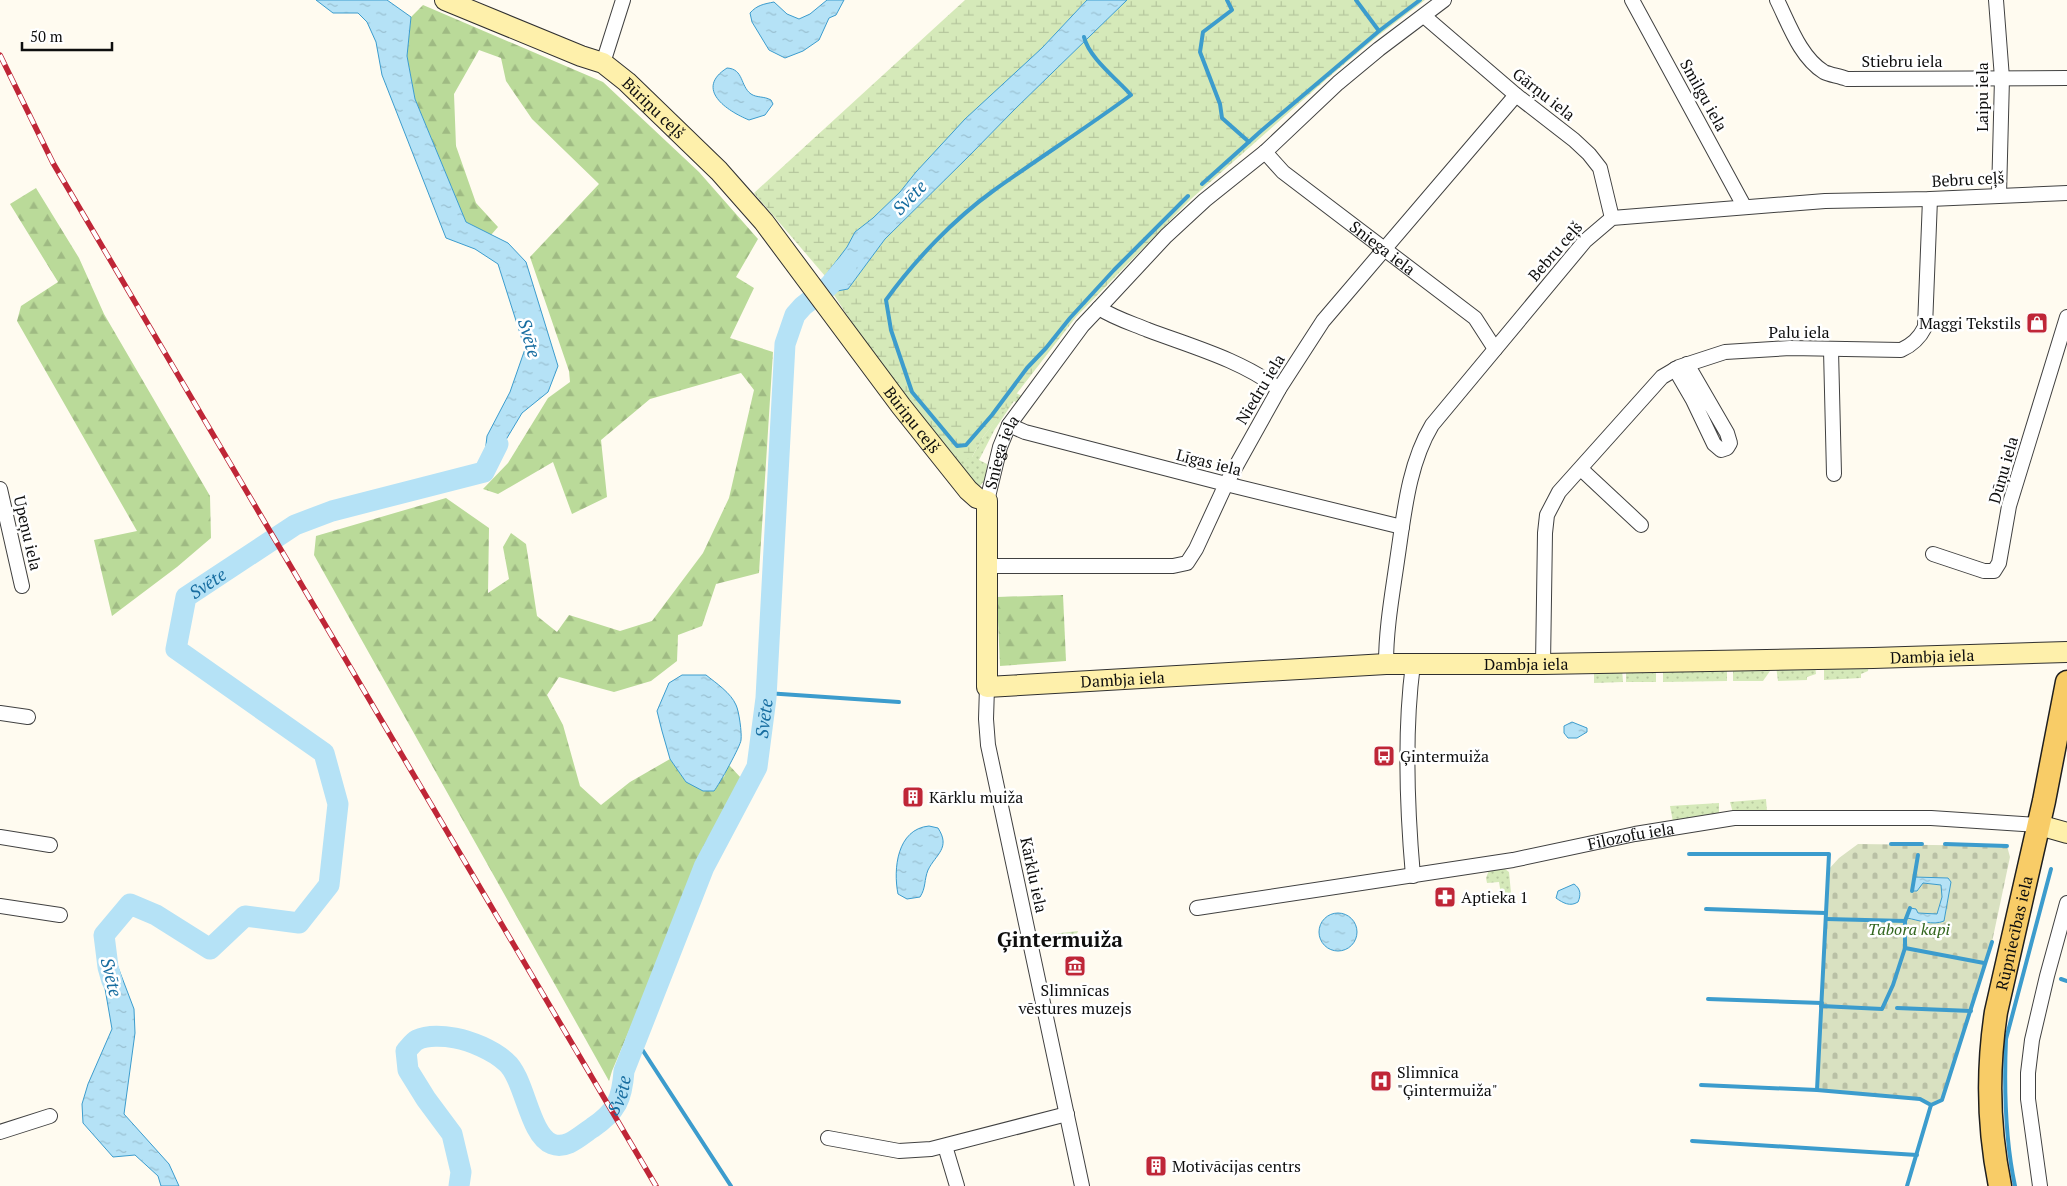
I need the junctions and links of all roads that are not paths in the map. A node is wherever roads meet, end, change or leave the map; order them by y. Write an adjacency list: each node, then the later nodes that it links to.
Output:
1 (445, 0): 8 (street, Būriņu ceļš)
2 (622, 0): 8 (street)
3 (1444, 0): 7 (street, Sniega iela)
4 (1632, 0): 16 (street, Smilgu iela)
5 (1777, 0): 9 (street, Stiebru iela)
6 (1996, 0): 9 (street, Laipu iela)
7 (1424, 16): 11 (street, Gārņu iela); 12 (street, Sniega iela)
8 (603, 63): 30 (street, Būriņu ceļš)
9 (2002, 78): 10 (street, Stiebru iela); 14 (street, Laipu iela)
10 (2067, 78)
11 (1516, 95): 17 (street, Gārņu iela); 18 (street, Niedru iela)
12 (1265, 152): 18 (street, Sniega iela); 19 (street, Sniega iela)
13 (2067, 193): 14 (street, Bebru ceļš)
14 (1999, 195): 15 (street, Bebru ceļš)
15 (1930, 199): 16 (street, Bebru ceļš); 22 (street, Palu iela)
16 (1744, 206): 17 (street, Bebru ceļš)
17 (1612, 218): 21 (street, Bebru ceļš)
18 (1383, 250): 21 (street, Sniega iela); 24 (street, Niedru iela)
19 (1099, 308): 24 (street); 25 (street, Sniega iela)
20 (2067, 317): 33 (street, Dūņu iela)
21 (1495, 349): 32 (street, Bebru ceļš)
22 (1831, 350): 23 (street, Palu iela); 27 (street)
23 (1681, 367): 23 (street); 26 (street, Palu iela)
24 (1279, 389): 28 (street, Niedru iela)
25 (1009, 424): 28 (street, Līgas iela); 30 (street, Sniega iela)
26 (1581, 469): 31 (street); 39 (street, Palu iela)
27 (1834, 474)
28 (1226, 484): 32 (street, Līgas iela); 34 (street, Niedru iela)
29 (0, 489): 35 (street, Upeņu iela)
30 (987, 501): 34 (street, Sniega iela)
31 (1641, 525)
32 (1402, 527): 37 (street, Bebru ceļš)
33 (1933, 554)
34 (987, 566): 41 (street, Sniega iela)
35 (22, 586)
36 (2067, 652): 39 (street, Dambja iela)
37 (1386, 664): 38 (street, Dambja iela); 41 (street, Dambja iela)
38 (1413, 664): 39 (street, Dambja iela); 48 (street)
39 (1543, 664)
40 (2067, 682): 44 (main road, Rūpniecības iela)
41 (987, 687): 53 (street, Kārklu iela)
42 (0, 713): 43 (street)
43 (28, 717)
44 (2039, 825): 45 (street, Filozofu iela); 48 (street, Filozofu iela); 60 (main road, Rūpniecības iela)
45 (2067, 833)
46 (0, 837): 47 (street)
47 (50, 845)
48 (1413, 876): 51 (street, Filozofu iela)
49 (2067, 903): 61 (street)
50 (0, 906): 52 (street)
51 (1197, 908)
52 (60, 915)
53 (1067, 1114): 57 (street); 59 (street, Kārklu iela)
54 (50, 1116): 55 (street)
55 (0, 1132)
56 (828, 1138): 57 (street)
57 (945, 1146): 58 (street)
58 (957, 1186)
59 (1082, 1186)
60 (2000, 1186)
61 (2040, 1186)

